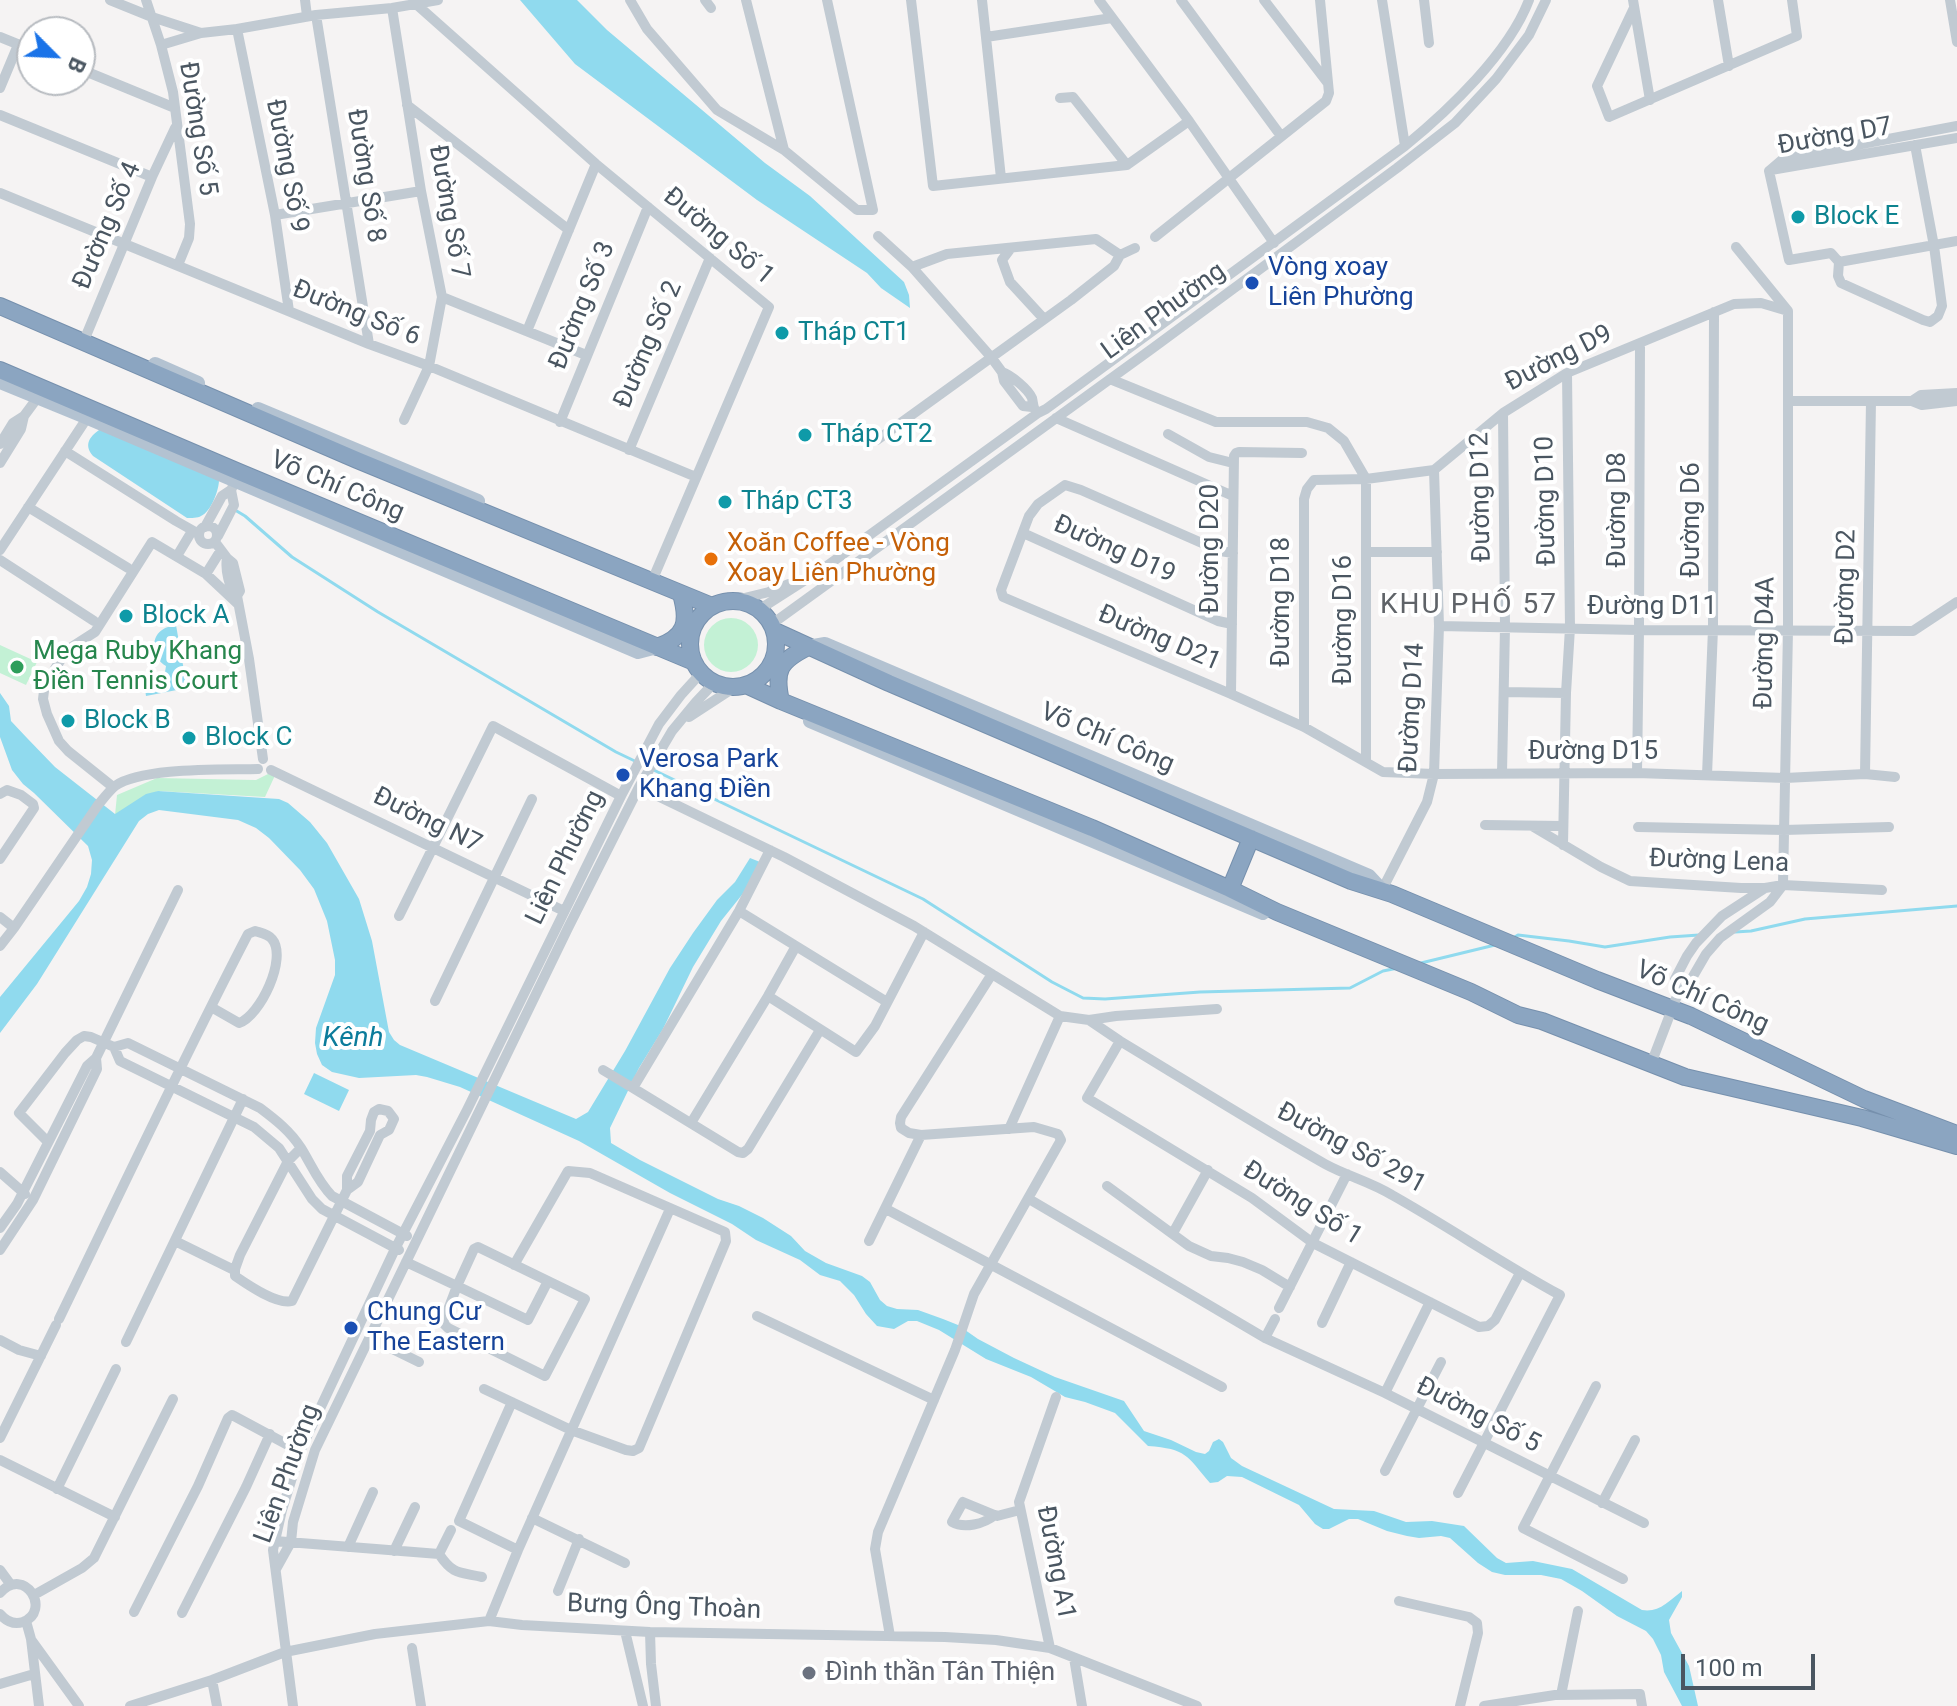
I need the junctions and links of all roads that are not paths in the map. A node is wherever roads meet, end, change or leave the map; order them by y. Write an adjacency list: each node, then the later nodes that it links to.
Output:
1 (110, 0): 25 (street)
2 (146, 0): 25 (street, Đường Số 5)
3 (305, 0): 24 (street, Đường Số 8)
4 (438, 0): 21 (street)
5 (630, 0): 50 (street)
6 (746, 0): 50 (street)
7 (827, 0): 50 (street)
8 (911, 0): 55 (street)
9 (982, 0): 29 (street)
10 (1099, 0): 26 (street)
11 (1181, 0): 46 (street)
12 (1264, 0): 36 (street)
13 (1320, 0): 36 (street)
14 (1382, 0): 49 (street)
15 (1424, 0): 31 (street)
16 (1529, 0): 49 (street, Liên Phường)
17 (1546, 0): 92 (street, Liên Phường)
18 (1718, 0): 34 (street)
19 (1792, 0): 34 (street)
20 (1950, 0): 30 (street)
21 (416, 4): 23 (street); 51 (street, Đường Số 1)
22 (1634, 4): 39 (street); 39 (street)
23 (392, 8): 24 (street); 40 (street, Đường Số 7)
24 (312, 16): 27 (street); 59 (street, Đường Số 8)
25 (152, 17): 28 (street); 32 (street, Đường Số 5)
26 (1112, 18): 29 (street); 43 (street)
27 (237, 29): 28 (street); 61 (street, Đường Số 9)
28 (201, 33): 32 (street)
29 (986, 37): 55 (street)
30 (1957, 42)
31 (1429, 43)
32 (161, 45): 41 (street, Đường Số 5)
33 (16, 50): 37 (street)
34 (1729, 66): 39 (street)
35 (96, 76): 41 (street)
36 (1329, 84): 46 (street)
37 (0, 88)
38 (1060, 98): 52 (street)
39 (1650, 100)
40 (407, 105): 57 (street, Đường Số 7); 62 (street)
41 (175, 108): 44 (street, Đường Số 5)
42 (0, 115): 54 (street)
43 (1189, 121): 52 (street); 56 (street)
44 (176, 126): 54 (street, Đường Số 4); 75 (street, Đường Số 5)
45 (1957, 126): 53 (street, Đường D7)
46 (1281, 136): 56 (street)
47 (1957, 138): 48 (street, Đường D7)
48 (1915, 145): 53 (street, Đường D7); 68 (street)
49 (1405, 146): 67 (street, Liên Phường)
50 (784, 150)
51 (596, 164): 60 (street, Đường Số 1); 62 (street)
52 (1127, 165): 55 (street)
53 (1769, 171): 74 (street)
54 (152, 177): 66 (street, Đường Số 4)
55 (1001, 178)
56 (1228, 178): 64 (street); 67 (street)
57 (421, 191): 59 (street); 77 (street, Đường Số 7)
58 (0, 193): 66 (street, Đường Số 6)
59 (347, 203): 61 (street); 86 (street, Đường Số 8)
60 (648, 207): 73 (street, Đường Số 1); 87 (street, Đường Số 3)
61 (275, 215): 79 (street, Đường Số 9)
62 (569, 230): 83 (street)
63 (878, 236): 76 (street)
64 (1155, 237)
65 (1957, 241): 68 (street)
66 (124, 243): 75 (street, Đường Số 6); 84 (street, Đường Số 4)
67 (1274, 243): 100 (street, Liên Phường)
68 (1934, 246): 74 (street); 74 (street)
69 (1736, 247): 80 (street)
70 (1011, 248): 72 (street); 76 (street); 82 (street)
71 (1135, 248): 72 (street)
72 (1120, 255): 82 (street)
73 (710, 258): 110 (street, Đường Số 2); 116 (street, Đường Số 1)
74 (1839, 262)
75 (178, 265): 79 (street, Đường Số 6)
76 (912, 267): 88 (street)
77 (442, 297): 83 (street); 89 (street, Đường Số 7)
78 (0, 305): 84 (highway, Võ Chí Công)
79 (289, 311): 86 (street, Đường Số 6)
80 (1788, 311): 81 (street, Đường D9); 96 (street, Đường D4A)
81 (1714, 312): 85 (street, Đường D9); 145 (street, Đường D6)
82 (1044, 319): 88 (street)
83 (527, 331): 87 (street)
84 (83, 343): 133 (highway, Võ Chí Công)
85 (1640, 343): 91 (street, Đường D9); 147 (street, Đường D8)
86 (369, 344): 89 (street, Đường Số 6)
87 (586, 355): 105 (street, Đường Số 3)
88 (991, 357): 100 (street); 108 (street)
89 (429, 366): 104 (street, Đường Số 7); 105 (street, Đường Số 6)
90 (0, 370): 94 (highway, Võ Chí Công)
91 (1567, 373): 101 (street, Đường D9); 144 (street, Đường D10)
92 (1110, 379): 106 (street, Liên Phường); 117 (street)
93 (0, 382): 94 (main road, Võ Chí Công)
94 (40, 393): 102 (highway, Võ Chí Công); 103 (street)
95 (1957, 393): 98 (street)
96 (1789, 401): 97 (street); 148 (street, Đường D4A)
97 (1871, 401): 98 (street); 149 (street, Đường D2)
98 (1912, 401): 99 (street)
99 (1957, 401)
100 (1035, 410): 106 (street); 131 (street, Liên Phường)
101 (1503, 413): 115 (street, Đường D9); 143 (street, Đường D12)
102 (90, 414): 111 (street); 118 (highway, Võ Chí Công)
103 (24, 416): 109 (street); 114 (street)
104 (404, 420)
105 (560, 422): 110 (street, Đường Số 6)
106 (1051, 422): 119 (street); 146 (street, Liên Phường)
107 (1168, 434): 113 (street)
108 (877, 440)
109 (0, 444)
110 (629, 450): 116 (street, Đường Số 6)
111 (65, 451): 120 (street); 121 (street)
112 (1302, 453): 113 (street)
113 (1234, 458): 119 (street, Đường D20)
114 (0, 463)
115 (1434, 470): 117 (street); 126 (street, Đường D14)
116 (696, 477): 133 (street, Đường Số 1)
117 (1366, 479): 125 (street, Đường D16); 158 (street, Đường D18)
118 (235, 483): 121 (street); 123 (street); 150 (highway, Võ Chí Công)
119 (1233, 496): 127 (street, Đường D20)
120 (28, 507): 124 (street); 130 (street)
121 (199, 531): 123 (street); 128 (street)
122 (1023, 533): 127 (street); 141 (street, Đường D19); 156 (street, Đường D21)
123 (220, 547): 132 (street); 135 (street)
124 (0, 550)
125 (1366, 552): 126 (street); 160 (street, Đường D16)
126 (1437, 552): 142 (street, Đường D14)
127 (1233, 553): 141 (street, Đường D20)
128 (177, 556): 132 (street); 170 (street)
129 (0, 560): 140 (street)
130 (128, 568)
131 (824, 568): 136 (street); 139 (street, Liên Phường)
132 (206, 574): 135 (street)
133 (652, 581): 134 (highway, Võ Chí Công)
134 (681, 594): 138 (highway, Võ Chí Công); 150 (highway)
135 (238, 600): 161 (street)
136 (736, 600): 138 (highway); 139 (highway)
137 (1957, 602): 149 (street, Đường D11)
138 (707, 604): 152 (highway)
139 (760, 609): 146 (highway)
140 (94, 621)
141 (1232, 624): 156 (street, Đường D20)
142 (1439, 626): 143 (street, Đường D11); 165 (street, Đường D14)
143 (1505, 627): 144 (street, Đường D11); 154 (street, Đường D12)
144 (1570, 628): 147 (street, Đường D11); 155 (street, Đường D10)
145 (1713, 629): 147 (street, Đường D11); 148 (street, Đường D11); 167 (street, Đường D6)
146 (777, 630): 151 (highway, Võ Chí Công); 153 (highway)
147 (1639, 630): 164 (street, Đường D8)
148 (1788, 630): 149 (street, Đường D11); 169 (street, Đường D4A)
149 (1868, 631): 166 (street, Đường D2)
150 (657, 647): 152 (highway, Võ Chí Công)
151 (808, 647): 157 (highway); 181 (highway, Võ Chí Công); 191 (main road, Võ Chí Công)
152 (698, 668): 153 (highway); 159 (street, Liên Phường); 173 (street, Liên Phường)
153 (746, 687): 157 (highway); 159 (street)
154 (1504, 692): 155 (street); 163 (street, Đường D12)
155 (1566, 693): 162 (street, Đường D10)
156 (1231, 694): 158 (street, Đường D21)
157 (781, 701): 189 (highway); 195 (main road)
158 (1304, 727): 160 (street, Đường D15)
159 (672, 731): 171 (street, Liên Phường)
160 (1366, 761): 165 (street, Đường D15)
161 (261, 764): 170 (street); 183 (street, Đường N7)
162 (1563, 772): 163 (street, Đường D15); 164 (street, Đường D15); 177 (street, Đường D10)
163 (1502, 773): 165 (street, Đường D15)
164 (1637, 773): 167 (street, Đường D15)
165 (1434, 774): 191 (street, Đường D14)
166 (1865, 774): 168 (street, Đường D15); 169 (street, Đường D15)
167 (1707, 775): 169 (street, Đường D15)
168 (1895, 777)
169 (1785, 778): 180 (street, Đường D4A)
170 (113, 787): 198 (street)
171 (639, 787): 184 (street); 247 (street, Liên Phường)
172 (0, 794): 185 (street)
173 (621, 796): 183 (street); 193 (street, Liên Phường)
174 (532, 799): 186 (street)
175 (1485, 825): 176 (street)
176 (1532, 826): 177 (street); 182 (street, Đường Lena)
177 (1562, 826): 182 (street, Đường D10)
178 (1638, 827): 180 (street)
179 (1889, 827): 180 (street)
180 (1784, 830): 187 (street, Đường D4A)
181 (1251, 838): 189 (highway); 191 (highway, Võ Chí Công)
182 (1563, 845): 188 (street, Đường Lena)
183 (432, 847): 186 (street, Đường N7); 196 (street)
184 (770, 850): 194 (street); 199 (street)
185 (0, 859)
186 (496, 878): 193 (street, Đường N7); 206 (street)
187 (1783, 885): 188 (street, Đường Lena); 192 (street, Đường Lena); 203 (street)
188 (1765, 888): 202 (street)
189 (1230, 889): 195 (highway)
190 (178, 890): 215 (street)
191 (1382, 890): 208 (highway, Võ Chí Công)
192 (1882, 890)
193 (564, 911): 246 (street, Liên Phường)
194 (739, 911): 201 (street); 221 (street)
195 (1277, 912): 217 (highway)
196 (399, 916)
197 (0, 917): 198 (street)
198 (14, 928): 200 (street)
199 (924, 932): 204 (street); 207 (street)
200 (0, 946)
201 (796, 946): 205 (street); 207 (street)
202 (1680, 967): 203 (street); 208 (street)
203 (1694, 973): 208 (street)
204 (992, 974): 211 (street); 227 (street)
205 (768, 996): 213 (street); 224 (street)
206 (435, 1001)
207 (887, 1002): 213 (street)
208 (1675, 1003): 217 (street); 226 (highway, Võ Chí Công)
209 (211, 1007): 209 (street); 218 (street)
210 (1217, 1009): 212 (street)
211 (1060, 1016): 212 (street); 225 (street)
212 (1089, 1020): 214 (street, Đường Số 291)
213 (820, 1030): 224 (street)
214 (1120, 1041): 232 (street, Đường Số 1); 234 (street, Đường Số 291)
215 (109, 1045): 216 (street); 218 (street); 220 (street); 228 (street)
216 (96, 1058): 228 (street); 239 (street)
217 (1645, 1062): 229 (highway)
218 (181, 1069): 220 (street); 222 (street)
219 (607, 1073): 221 (street)
220 (172, 1086): 223 (street); 269 (street)
221 (632, 1087): 224 (street)
222 (243, 1099): 223 (street); 230 (street)
223 (235, 1116): 231 (street); 248 (street)
224 (691, 1123)
225 (1009, 1129): 227 (street); 238 (street)
226 (1957, 1134)
227 (921, 1135): 242 (street)
228 (48, 1142): 237 (street)
229 (1957, 1146)
230 (301, 1148): 231 (street); 240 (street)
231 (288, 1161): 243 (street); 257 (street)
232 (1208, 1170): 245 (street); 250 (street, Đường Số 1)
233 (0, 1172): 237 (street)
234 (1347, 1174): 250 (street); 258 (street, Đường Số 291)
235 (1107, 1186): 245 (street)
236 (347, 1190): 236 (street); 240 (street)
237 (23, 1193): 239 (street); 244 (street)
238 (1029, 1199): 255 (street); 266 (street, Đường Số 5)
239 (33, 1200): 252 (street)
240 (341, 1202): 243 (street); 246 (street)
241 (670, 1209): 256 (street); 282 (street); 282 (street)
242 (886, 1209): 249 (street); 255 (street)
243 (334, 1217): 251 (street); 257 (street)
244 (0, 1228)
245 (1173, 1233): 261 (street)
246 (403, 1234): 247 (street); 251 (street, Liên Phường)
247 (417, 1240): 253 (street, Liên Phường)
248 (175, 1241): 257 (street); 268 (street)
249 (869, 1241)
250 (1313, 1243): 254 (street, Đường Số 1); 261 (street)
251 (395, 1249): 253 (street); 287 (street, Liên Phường)
252 (0, 1250)
253 (408, 1259): 260 (street); 265 (street, Liên Phường)
254 (1351, 1262): 262 (street, Đường Số 1); 264 (street)
255 (990, 1264): 274 (street); 279 (street)
256 (514, 1265): 259 (street); 260 (street)
257 (234, 1270)
258 (1520, 1273): 262 (street, Đường Số 1); 286 (street, Đường Số 291)
259 (548, 1281): 260 (street); 260 (street)
260 (457, 1286)
261 (1290, 1287): 266 (street)
262 (1430, 1302): 276 (street)
263 (757, 1316): 279 (street)
264 (1322, 1323)
265 (370, 1338): 270 (street); 304 (street, Liên Phường)
266 (1265, 1338): 276 (street, Đường Số 5)
267 (0, 1340): 269 (street)
268 (126, 1342)
269 (41, 1356): 284 (street)
270 (419, 1362)
271 (1441, 1362): 281 (street)
272 (116, 1369): 291 (street)
273 (1596, 1386): 290 (street)
274 (1222, 1387)
275 (484, 1389): 280 (street)
276 (1385, 1393): 281 (street, Đường Số 5)
277 (1056, 1397): 296 (street, Đường A1)
278 (173, 1399): 298 (street)
279 (934, 1400): 327 (street)
280 (512, 1402): 282 (street); 306 (street)
281 (1416, 1409): 286 (street, Đường Số 5); 289 (street)
282 (571, 1430): 299 (street)
283 (270, 1434): 287 (street); 320 (street); 321 (street)
284 (0, 1438)
285 (1635, 1440): 294 (street)
286 (1483, 1443): 290 (street, Đường Số 5); 293 (street)
287 (301, 1449): 303 (street, Liên Phường)
288 (0, 1460): 291 (street)
289 (1385, 1471)
290 (1549, 1476): 294 (street, Đường Số 5); 313 (street)
291 (57, 1489): 298 (street)
292 (373, 1492): 305 (street)
293 (1458, 1493)
294 (1602, 1503): 300 (street, Đường Số 5)
295 (415, 1507): 307 (street)
296 (1020, 1510): 297 (street); 330 (street, Đường A1)
297 (995, 1515)
298 (115, 1517): 317 (street)
299 (532, 1518): 302 (street); 306 (street)
300 (1644, 1523)
301 (451, 1530): 308 (street)
302 (579, 1539): 309 (street); 315 (street)
303 (275, 1541): 304 (street); 311 (street, Liên Phường)
304 (291, 1542): 305 (street); 311 (street, Liên Phường)
305 (348, 1547): 307 (street)
306 (518, 1550): 324 (street)
307 (394, 1551): 308 (street)
308 (439, 1554): 312 (street)
309 (625, 1563)
310 (0, 1570): 314 (street)
311 (275, 1571): 331 (street)
312 (482, 1577)
313 (1623, 1579)
314 (11, 1585): 316 (street); 317 (street)
315 (558, 1591)
316 (0, 1592)
317 (34, 1595): 323 (street)
318 (1399, 1601): 347 (street)
319 (1578, 1611): 336 (street)
320 (134, 1612)
321 (182, 1613)
322 (0, 1614): 323 (street)
323 (26, 1621): 328 (street)
324 (489, 1621): 325 (street, Bưng Ông Thoàn); 331 (street, Bưng Ông Thoàn)
325 (625, 1631): 326 (street, Bưng Ông Thoàn); 343 (street)
326 (650, 1632): 327 (street, Bưng Ông Thoàn); 344 (street)
327 (890, 1636): 330 (street, Bưng Ông Thoàn)
328 (31, 1639): 333 (street); 338 (street)
329 (412, 1648): 342 (street)
330 (1050, 1648): 332 (street, Bưng Ông Thoàn)
331 (285, 1652): 334 (street, Bưng Ông Thoàn); 341 (street)
332 (1074, 1658): 345 (street); 346 (street, Bưng Ông Thoàn)
333 (34, 1674): 335 (street); 337 (street)
334 (212, 1680): 339 (street, Bưng Ông Thoàn); 340 (street)
335 (0, 1684)
336 (1561, 1695): 348 (street); 349 (street)
337 (39, 1706)
338 (79, 1706)
339 (130, 1706)
340 (217, 1706)
341 (293, 1706)
342 (421, 1706)
343 (643, 1706)
344 (656, 1706)
345 (1082, 1706)
346 (1197, 1706)
347 (1460, 1706)
348 (1484, 1706)
349 (1642, 1706)

